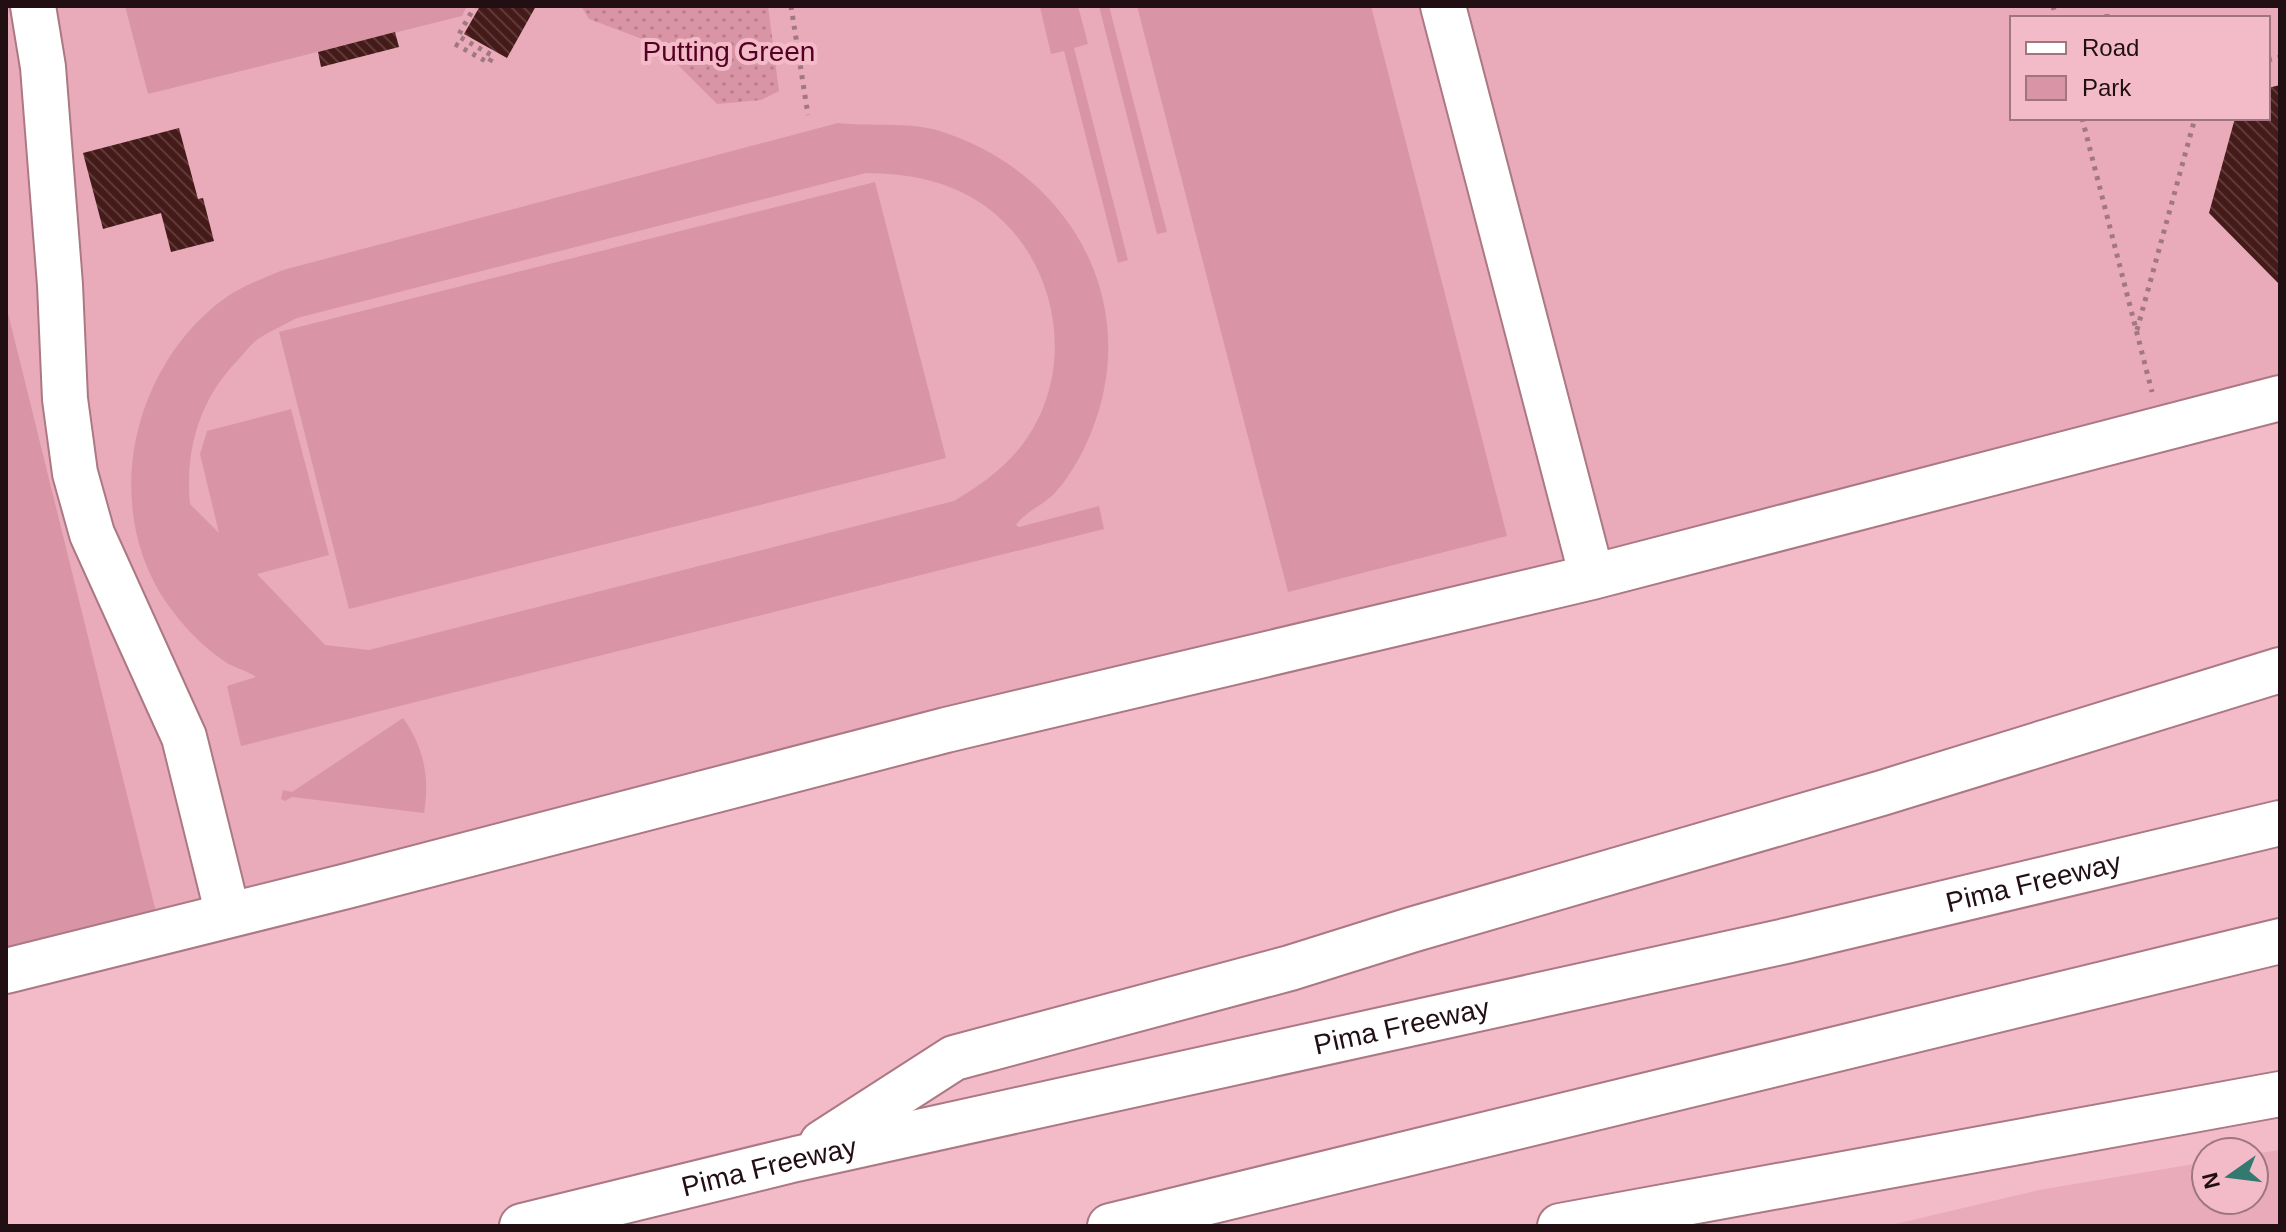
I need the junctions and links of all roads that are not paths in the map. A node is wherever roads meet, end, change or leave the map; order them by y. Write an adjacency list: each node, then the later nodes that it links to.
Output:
1 (33, 6): 7 (main road)
2 (1443, 6): 4 (main road)
3 (2280, 398): 4 (main road)
4 (1592, 577): 7 (main road)
5 (2280, 670): 11 (main road)
6 (2280, 823): 11 (main road, Pima Freeway)
7 (228, 915): 9 (main road)
8 (2280, 941): 13 (main road)
9 (6, 971)
10 (2280, 1094): 14 (main road)
11 (796, 1159): 12 (main road, Pima Freeway)
12 (522, 1226)
13 (1110, 1226)
14 (1560, 1226)

